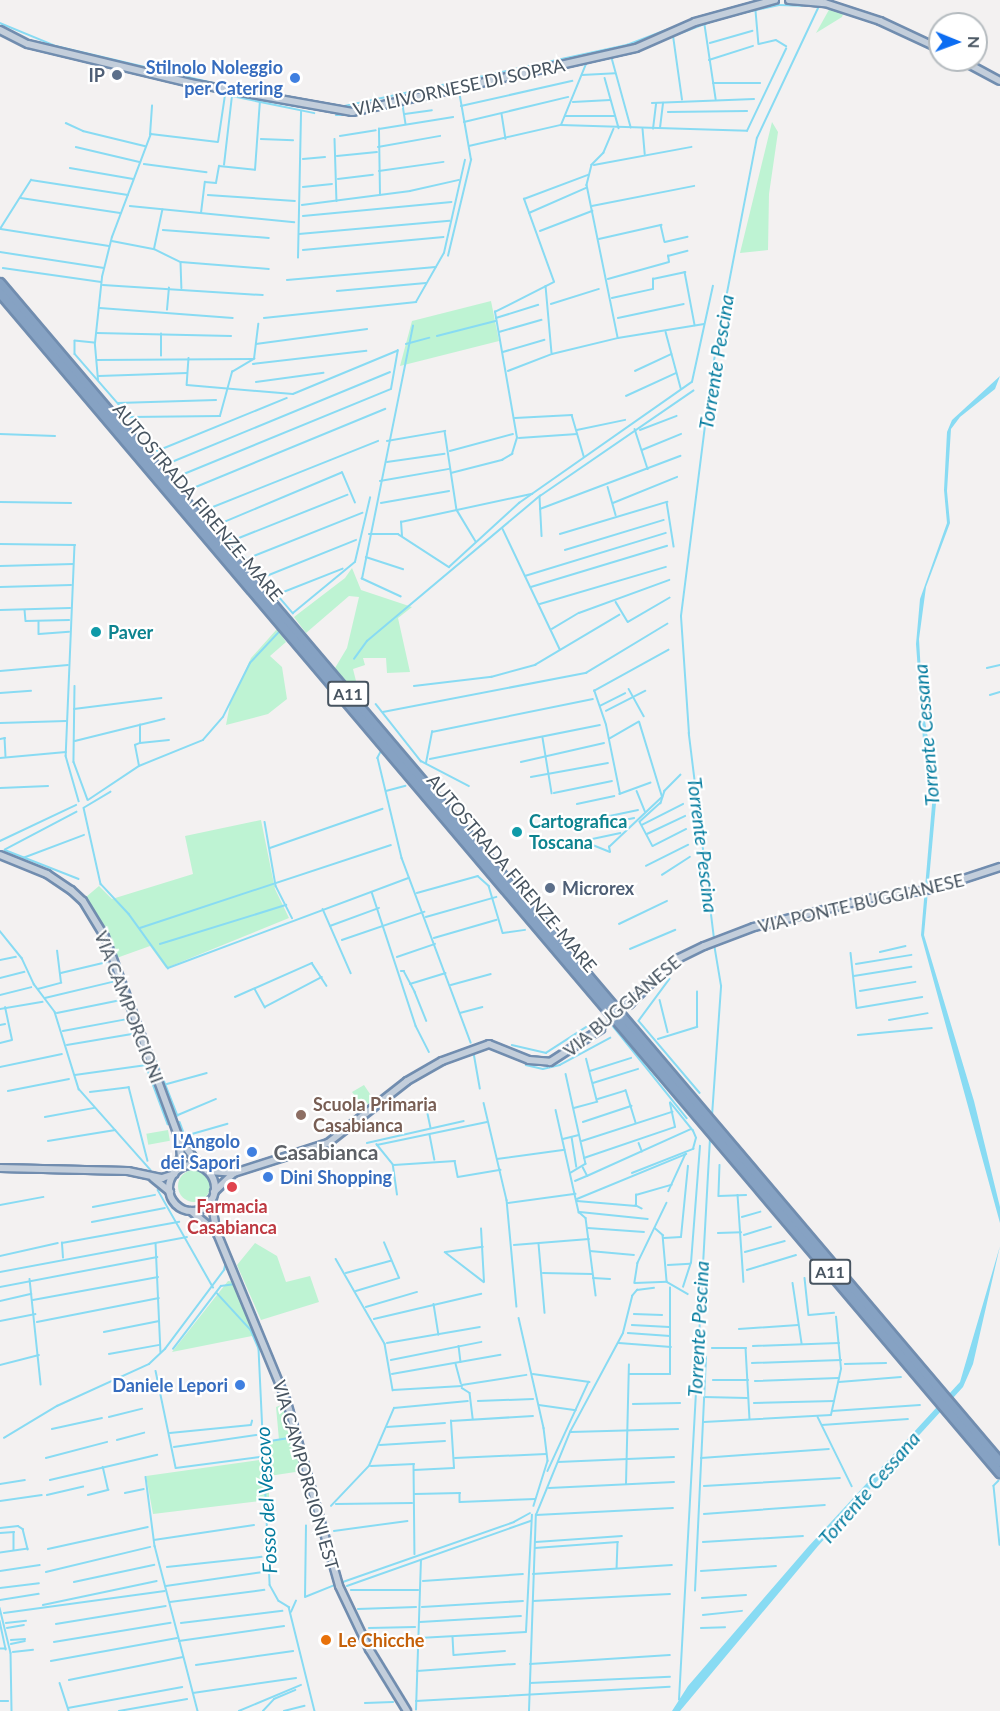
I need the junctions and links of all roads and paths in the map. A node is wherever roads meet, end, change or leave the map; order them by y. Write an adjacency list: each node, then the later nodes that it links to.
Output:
1 (776, 0): 4 (main road, VIA LIVORNESE DI SOPRA)
2 (789, 0): 3 (main road)
3 (817, 2): 5 (main road)
4 (0, 30)
5 (928, 43)
6 (983, 72): 7 (main road)
7 (1000, 81)
8 (0, 283): 13 (highway, AUTOSTRADA FIRENZE-MARE / A11)
9 (0, 293): 13 (highway, AUTOSTRADA FIRENZE-MARE / A11)
10 (0, 855): 14 (main road, VIA CAMPORCIONI)
11 (1000, 867): 12 (main road, VIA PONTE BUGGIANESE)
12 (722, 939): 17 (main road, VIA BUGGIANESE, bridge)
13 (694, 1107): 25 (highway, AUTOSTRADA FIRENZE-MARE / A11)
14 (178, 1138): 16 (main road); 18 (main road)
15 (0, 1168): 19 (main road)
16 (205, 1169): 17 (main road); 18 (main road); 21 (main road)
17 (234, 1173): 21 (main road)
18 (174, 1174): 19 (main road); 20 (main road)
19 (150, 1175): 20 (main road)
20 (170, 1192): 23 (main road)
21 (214, 1192): 22 (main road)
22 (211, 1200): 23 (main road); 24 (main road)
23 (191, 1210): 24 (main road)
24 (217, 1233): 28 (main road, VIA CAMPORCIONI EST)
25 (948, 1406): 26 (highway, AUTOSTRADA FIRENZE-MARE / A11); 27 (highway, AUTOSTRADA FIRENZE-MARE / A11)
26 (1000, 1462)
27 (1000, 1473)
28 (407, 1711)

